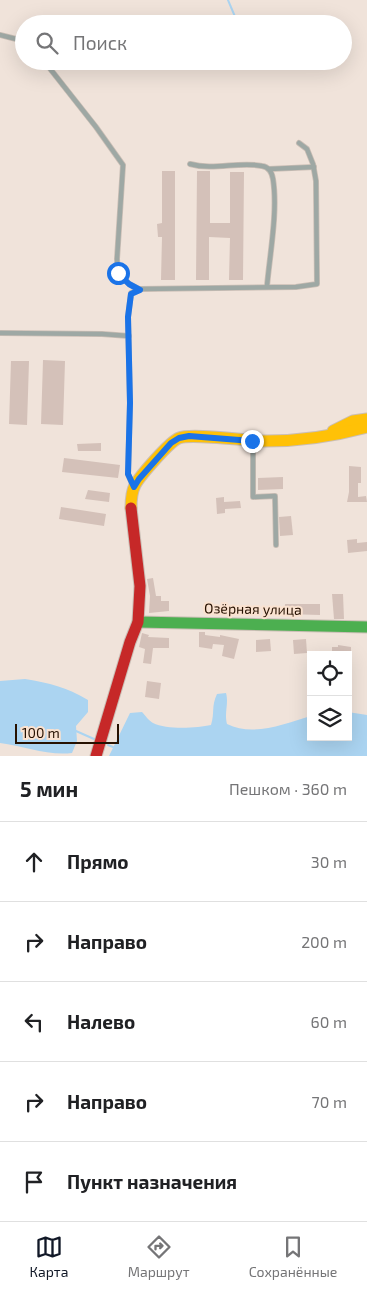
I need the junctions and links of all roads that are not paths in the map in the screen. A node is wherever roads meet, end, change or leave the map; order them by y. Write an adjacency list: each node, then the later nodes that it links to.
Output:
1 (0, 36): 2 (lane)
2 (15, 39)
3 (51, 70): 9 (lane)
4 (299, 143): 6 (lane)
5 (190, 164): 7 (lane)
6 (314, 166): 7 (lane); 8 (lane)
7 (269, 169): 8 (lane)
8 (267, 286): 9 (lane)
9 (140, 290): 11 (lane)
10 (0, 333): 11 (lane)
11 (129, 336): 16 (lane)
12 (367, 419): 14 (street)
13 (367, 427): 14 (street)
14 (327, 435): 15 (street)
15 (252, 441): 16 (street); 17 (lane)
16 (134, 487): 18 (street)
17 (276, 545)
18 (138, 622): 19 (street, Озёрная улица); 20 (street)
19 (367, 627)
20 (96, 756)

